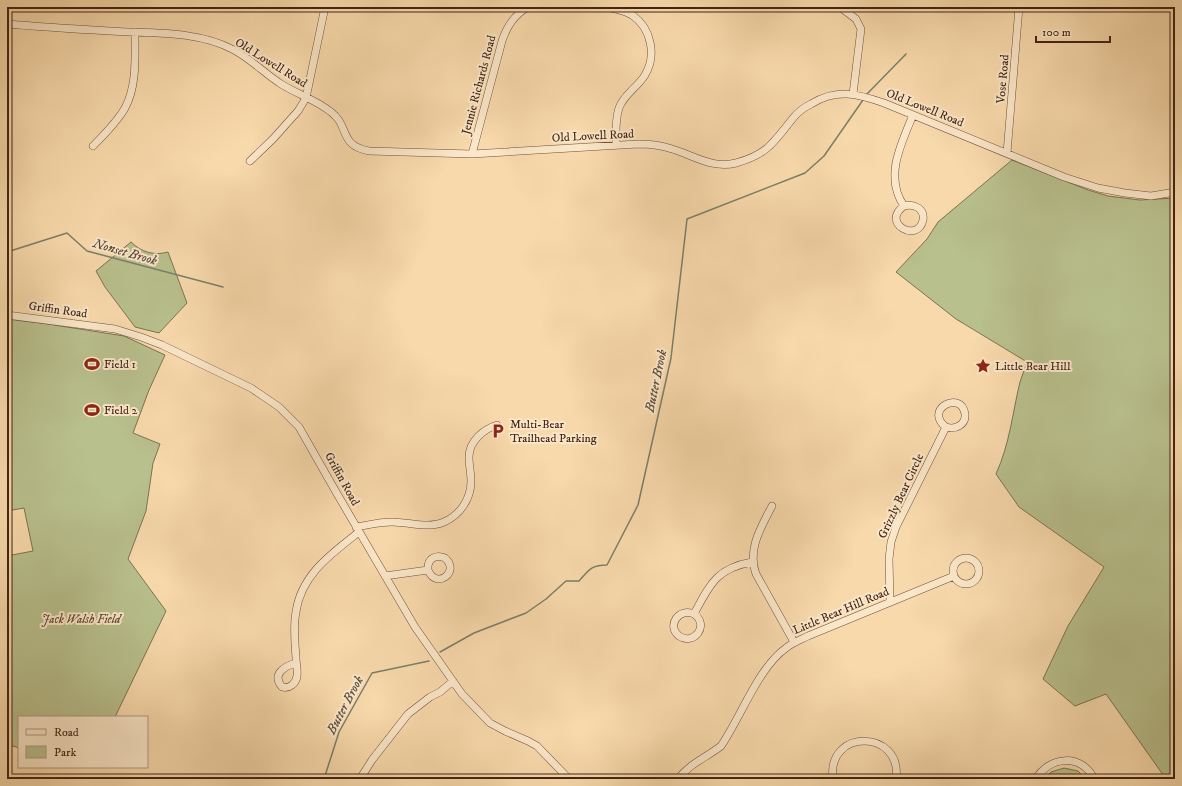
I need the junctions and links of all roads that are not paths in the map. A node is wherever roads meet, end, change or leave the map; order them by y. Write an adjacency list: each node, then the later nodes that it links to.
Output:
1 (325, 7): 9 (street)
2 (528, 7): 14 (street, Jennie Richards Road)
3 (606, 7): 11 (street)
4 (840, 7): 8 (street)
5 (1019, 7): 13 (street, Vose Road)
6 (7, 24): 7 (street, Old Lowell Road)
7 (135, 32): 9 (street, Old Lowell Road); 12 (street)
8 (853, 94): 10 (street, Old Lowell Road); 11 (street, Old Lowell Road)
9 (306, 98): 14 (street, Old Lowell Road); 15 (street)
10 (913, 115): 13 (street, Old Lowell Road); 17 (street)
11 (616, 145): 14 (street, Old Lowell Road)
12 (93, 146)
13 (1007, 153): 16 (street, Old Lowell Road)
14 (472, 154)
15 (250, 161)
16 (1175, 192)
17 (904, 206)
18 (7, 315): 22 (street, Griffin Road)
19 (497, 424): 22 (street)
20 (946, 427): 27 (street, Grizzly Bear Circle)
21 (772, 506): 23 (street)
22 (357, 529): 25 (street, Griffin Road); 30 (street)
23 (752, 562): 28 (street); 29 (street)
24 (428, 570): 25 (street)
25 (386, 576): 31 (street, Griffin Road)
26 (954, 576): 27 (street, Little Bear Hill Road)
27 (890, 602): 29 (street, Little Bear Hill Road)
28 (694, 614)
29 (794, 642): 34 (street, Little Bear Hill Road)
30 (296, 663)
31 (453, 681): 32 (street); 33 (street, Griffin Road)
32 (360, 779)
33 (569, 779)
34 (678, 779)
35 (832, 779): 36 (street)
36 (896, 779)
37 (1036, 779): 38 (street)
38 (1094, 779)

